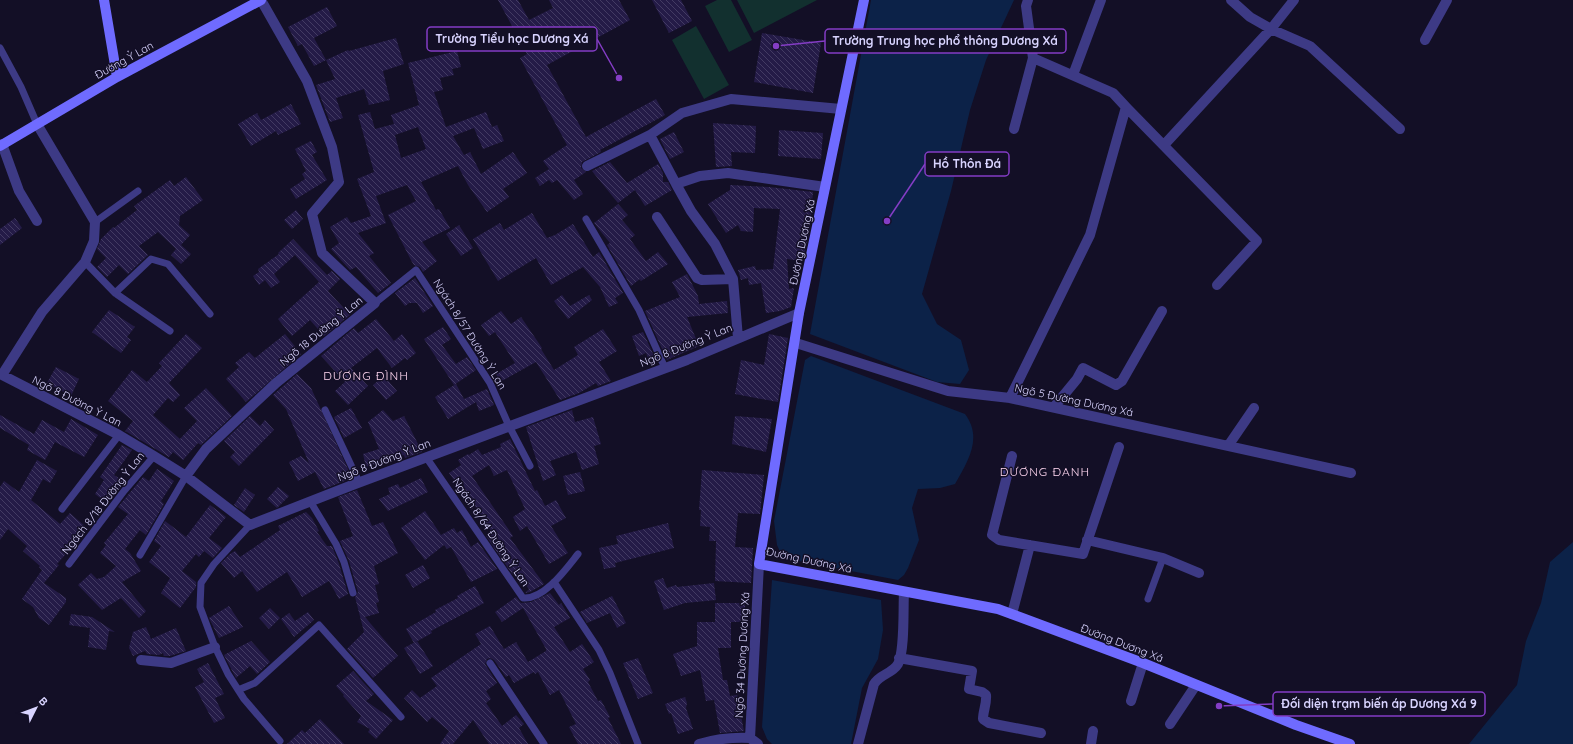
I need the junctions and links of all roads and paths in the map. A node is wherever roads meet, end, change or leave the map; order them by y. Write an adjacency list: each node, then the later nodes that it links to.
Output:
1 (104, 0): 14 (street)
2 (261, 0): 14 (street, Đường Ỷ Lan); 35 (street, Ngõ 18 Đường Ỷ Lan)
3 (864, 0): 16 (street, Đường Dương Xá)
4 (1028, 0): 12 (street)
5 (1101, 0): 13 (street)
6 (1231, 0): 9 (street)
7 (1294, 0): 9 (street)
8 (1447, 0): 10 (street)
9 (1271, 29): 19 (street); 22 (street)
10 (1425, 40)
11 (0, 48): 17 (lane)
12 (1032, 58): 13 (street); 18 (street)
13 (1073, 75): 15 (street)
14 (118, 77): 17 (street, Đường Ỷ Lan)
15 (1126, 107): 22 (street); 44 (street)
16 (841, 109): 20 (street); 25 (street, Đường Dương Xá)
17 (37, 124): 21 (street, Đường Ỷ Lan); 30 (street)
18 (1014, 129)
19 (1400, 129)
20 (650, 135): 23 (street); 24 (street)
21 (1, 145): 29 (street)
22 (1164, 145): 33 (street)
23 (587, 166)
24 (676, 184): 25 (street); 32 (street)
25 (825, 187): 37 (street, Đường Dương Xá)
26 (138, 191): 30 (lane)
27 (657, 217): 32 (street)
28 (586, 218): 42 (lane)
29 (37, 220)
30 (95, 222): 31 (street)
31 (85, 262): 34 (lane); 43 (street)
32 (733, 278): 40 (street)
33 (1217, 285)
34 (115, 292): 38 (lane); 39 (lane)
35 (374, 303): 48 (lane, Ngách 8/57 Đường Ỷ Lan); 57 (street, Ngõ 18 Đường Ỷ Lan)
36 (1162, 311): 45 (street)
37 (799, 313): 40 (street, Ngõ 8 Đường Ỷ Lan); 41 (street, Đường Dương Xá)
38 (210, 314)
39 (170, 331)
40 (738, 338): 42 (street, Ngõ 8 Đường Ỷ Lan)
41 (796, 343): 44 (street, Ngõ 5 Đường Dương Xá); 68 (street, Đường Dương Xá)
42 (665, 368): 48 (street, Ngõ 8 Đường Ỷ Lan)
43 (1, 375): 49 (street, Ngõ 8 Đường Ỷ Lan)
44 (1010, 398): 45 (street, Ngõ 5 Đường Dương Xá)
45 (1054, 407): 50 (street, Ngõ 5 Đường Dương Xá)
46 (1254, 408): 50 (street)
47 (325, 410): 58 (lane)
48 (509, 426): 54 (street, Ngõ 8 Đường Ỷ Lan); 55 (lane)
49 (119, 435): 52 (street, Ngõ 8 Đường Ỷ Lan); 60 (lane)
50 (1228, 446): 56 (street, Ngõ 5 Đường Dương Xá)
51 (1119, 447): 62 (street)
52 (154, 456): 57 (street, Ngõ 8 Đường Ỷ Lan); 67 (lane, Ngách 8/18 Đường Ỷ Lan)
53 (1012, 456): 63 (street)
54 (426, 457): 58 (street, Ngõ 8 Đường Ỷ Lan); 70 (lane, Ngách 8/64 Đường Ỷ Lan)
55 (530, 466)
56 (1351, 473)
57 (186, 476): 61 (street, Ngõ 8 Đường Ỷ Lan); 65 (lane)
58 (359, 482): 59 (street, Ngõ 8 Đường Ỷ Lan)
59 (310, 501): 61 (street, Ngõ 8 Đường Ỷ Lan); 72 (lane)
60 (62, 510)
61 (250, 525): 75 (lane)
62 (1087, 540): 63 (street); 66 (street)
63 (1030, 545): 74 (street)
64 (578, 554): 70 (lane, Ngách 8/64 Đường Ỷ Lan)
65 (140, 555)
66 (1163, 558): 69 (street); 73 (lane)
67 (69, 564)
68 (759, 564): 71 (street, Đường Dương Xá); 88 (street, Ngõ 34 Đường Dương Xá)
69 (1199, 574)
70 (554, 582): 90 (lane)
71 (901, 591): 74 (street, Đường Dương Xá); 76 (street)
72 (353, 593)
73 (1148, 599)
74 (1012, 614): 79 (street, Đường Dương Xá)
75 (215, 647): 77 (street); 81 (lane)
76 (899, 658): 86 (street); 92 (street)
77 (141, 660)
78 (490, 663): 89 (lane)
79 (1143, 664): 80 (street, Đường Dương Xá); 82 (street)
80 (1196, 685): 84 (street); 94 (street, Đường Dương Xá)
81 (238, 690): 83 (lane); 87 (lane)
82 (1131, 701)
83 (401, 717)
84 (1170, 724)
85 (1093, 731): 93 (street)
86 (1041, 733)
87 (280, 741)
88 (754, 741): 91 (street)
89 (544, 744)
90 (638, 744)
91 (699, 744)
92 (858, 744)
93 (1091, 744)
94 (1350, 744)

